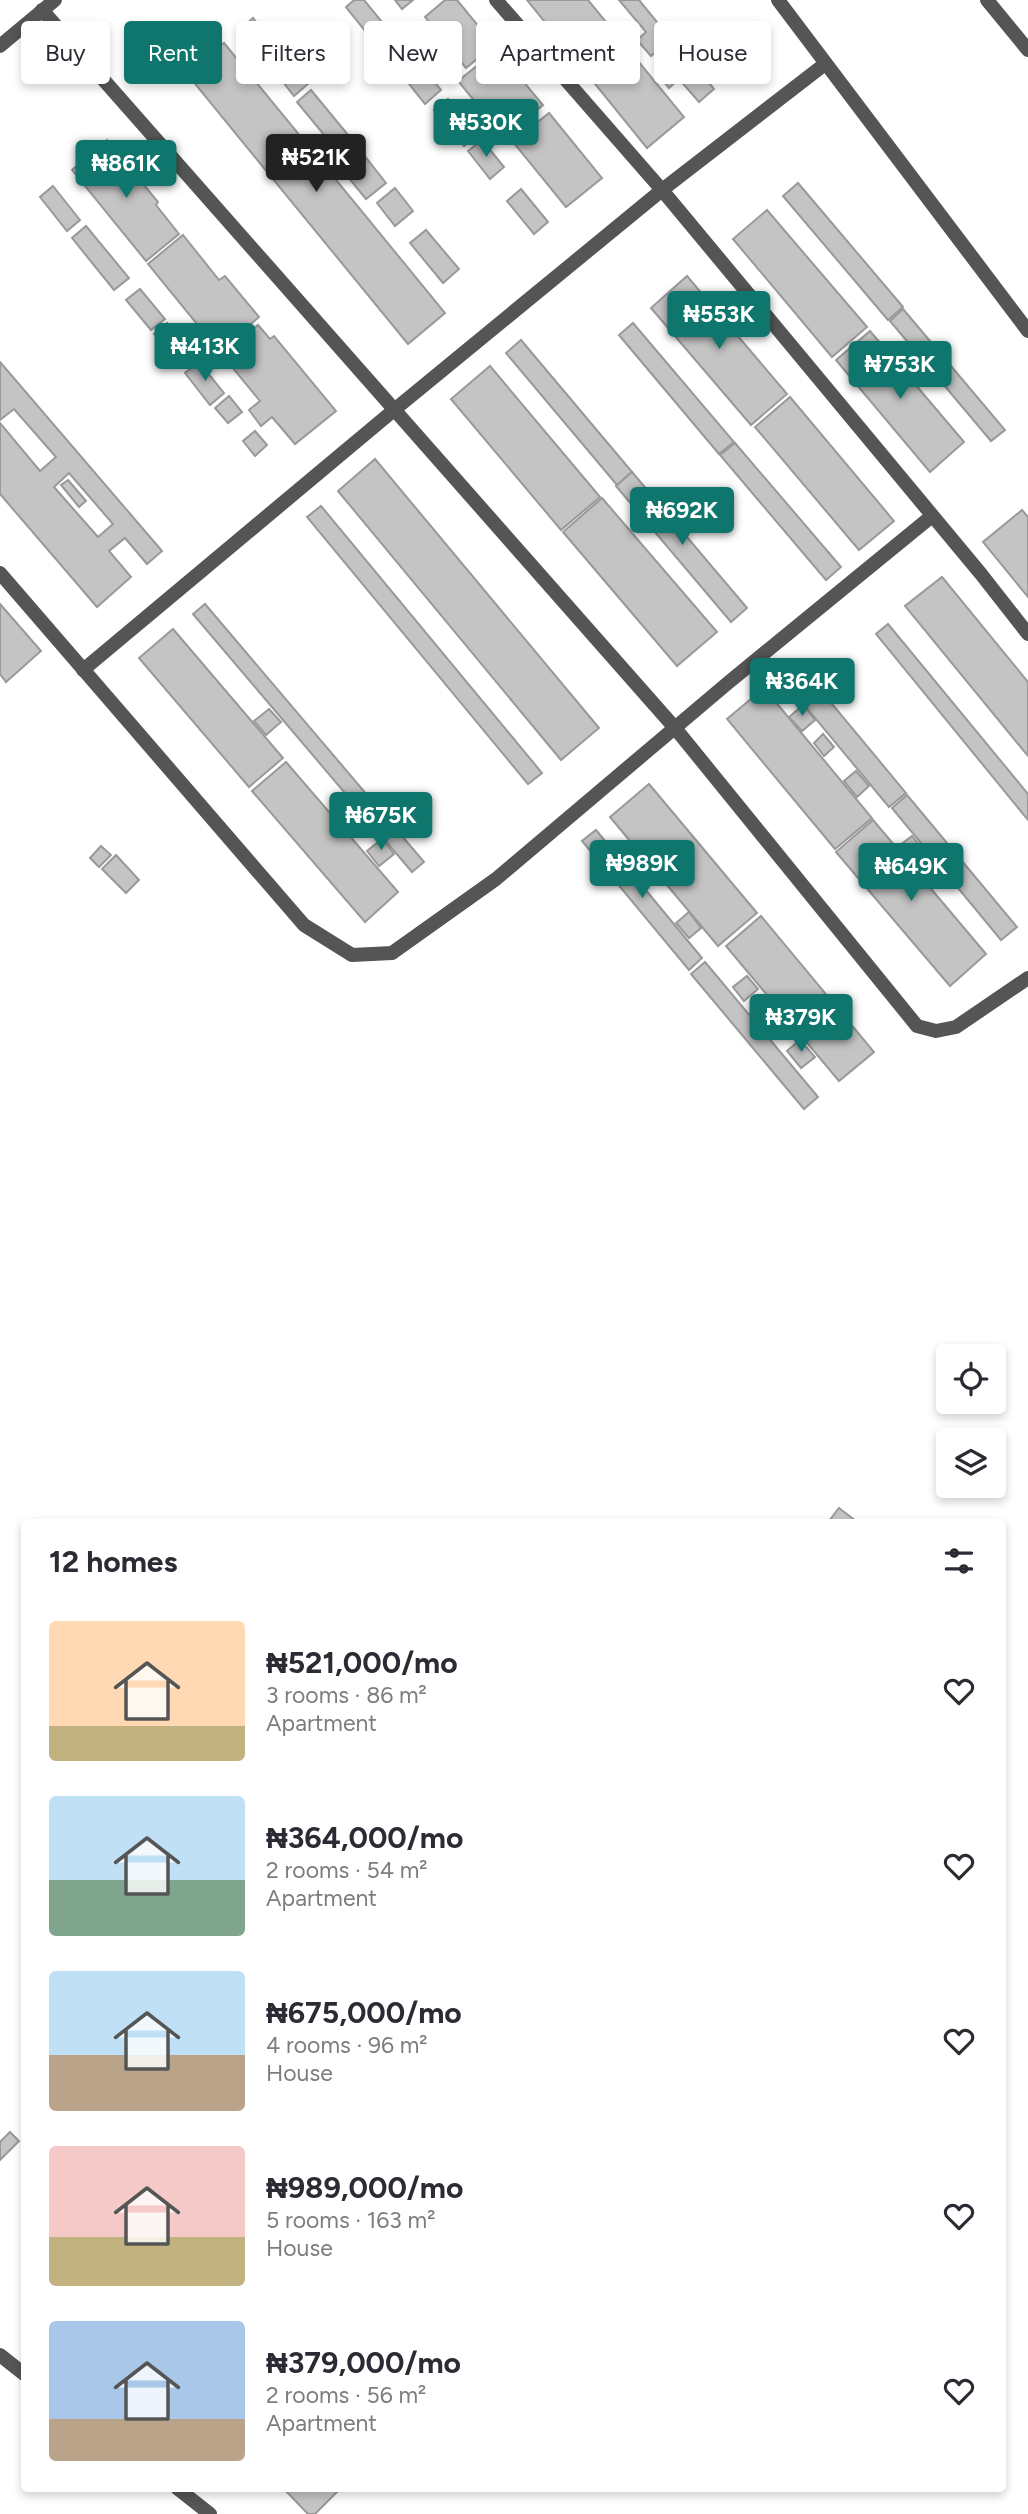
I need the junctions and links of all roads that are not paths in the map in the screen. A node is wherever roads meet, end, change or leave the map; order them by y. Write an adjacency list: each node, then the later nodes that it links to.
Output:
1 (55, 0): 5 (street)
2 (496, 0): 9 (street)
3 (778, 0): 8 (street)
4 (987, 0): 7 (street)
5 (42, 10): 6 (street); 11 (street)
6 (0, 46)
7 (1028, 50)
8 (825, 64): 9 (street); 10 (street)
9 (662, 190): 11 (street); 12 (street)
10 (1028, 331)
11 (394, 410): 15 (street); 16 (street)
12 (932, 516): 14 (street); 16 (street)
13 (0, 573): 15 (street)
14 (1028, 634)
15 (83, 670): 16 (street)
16 (675, 728): 17 (street)
17 (1028, 978)
18 (0, 2355): 19 (street)
19 (21, 2372)
20 (182, 2492): 21 (street)
21 (211, 2514)

